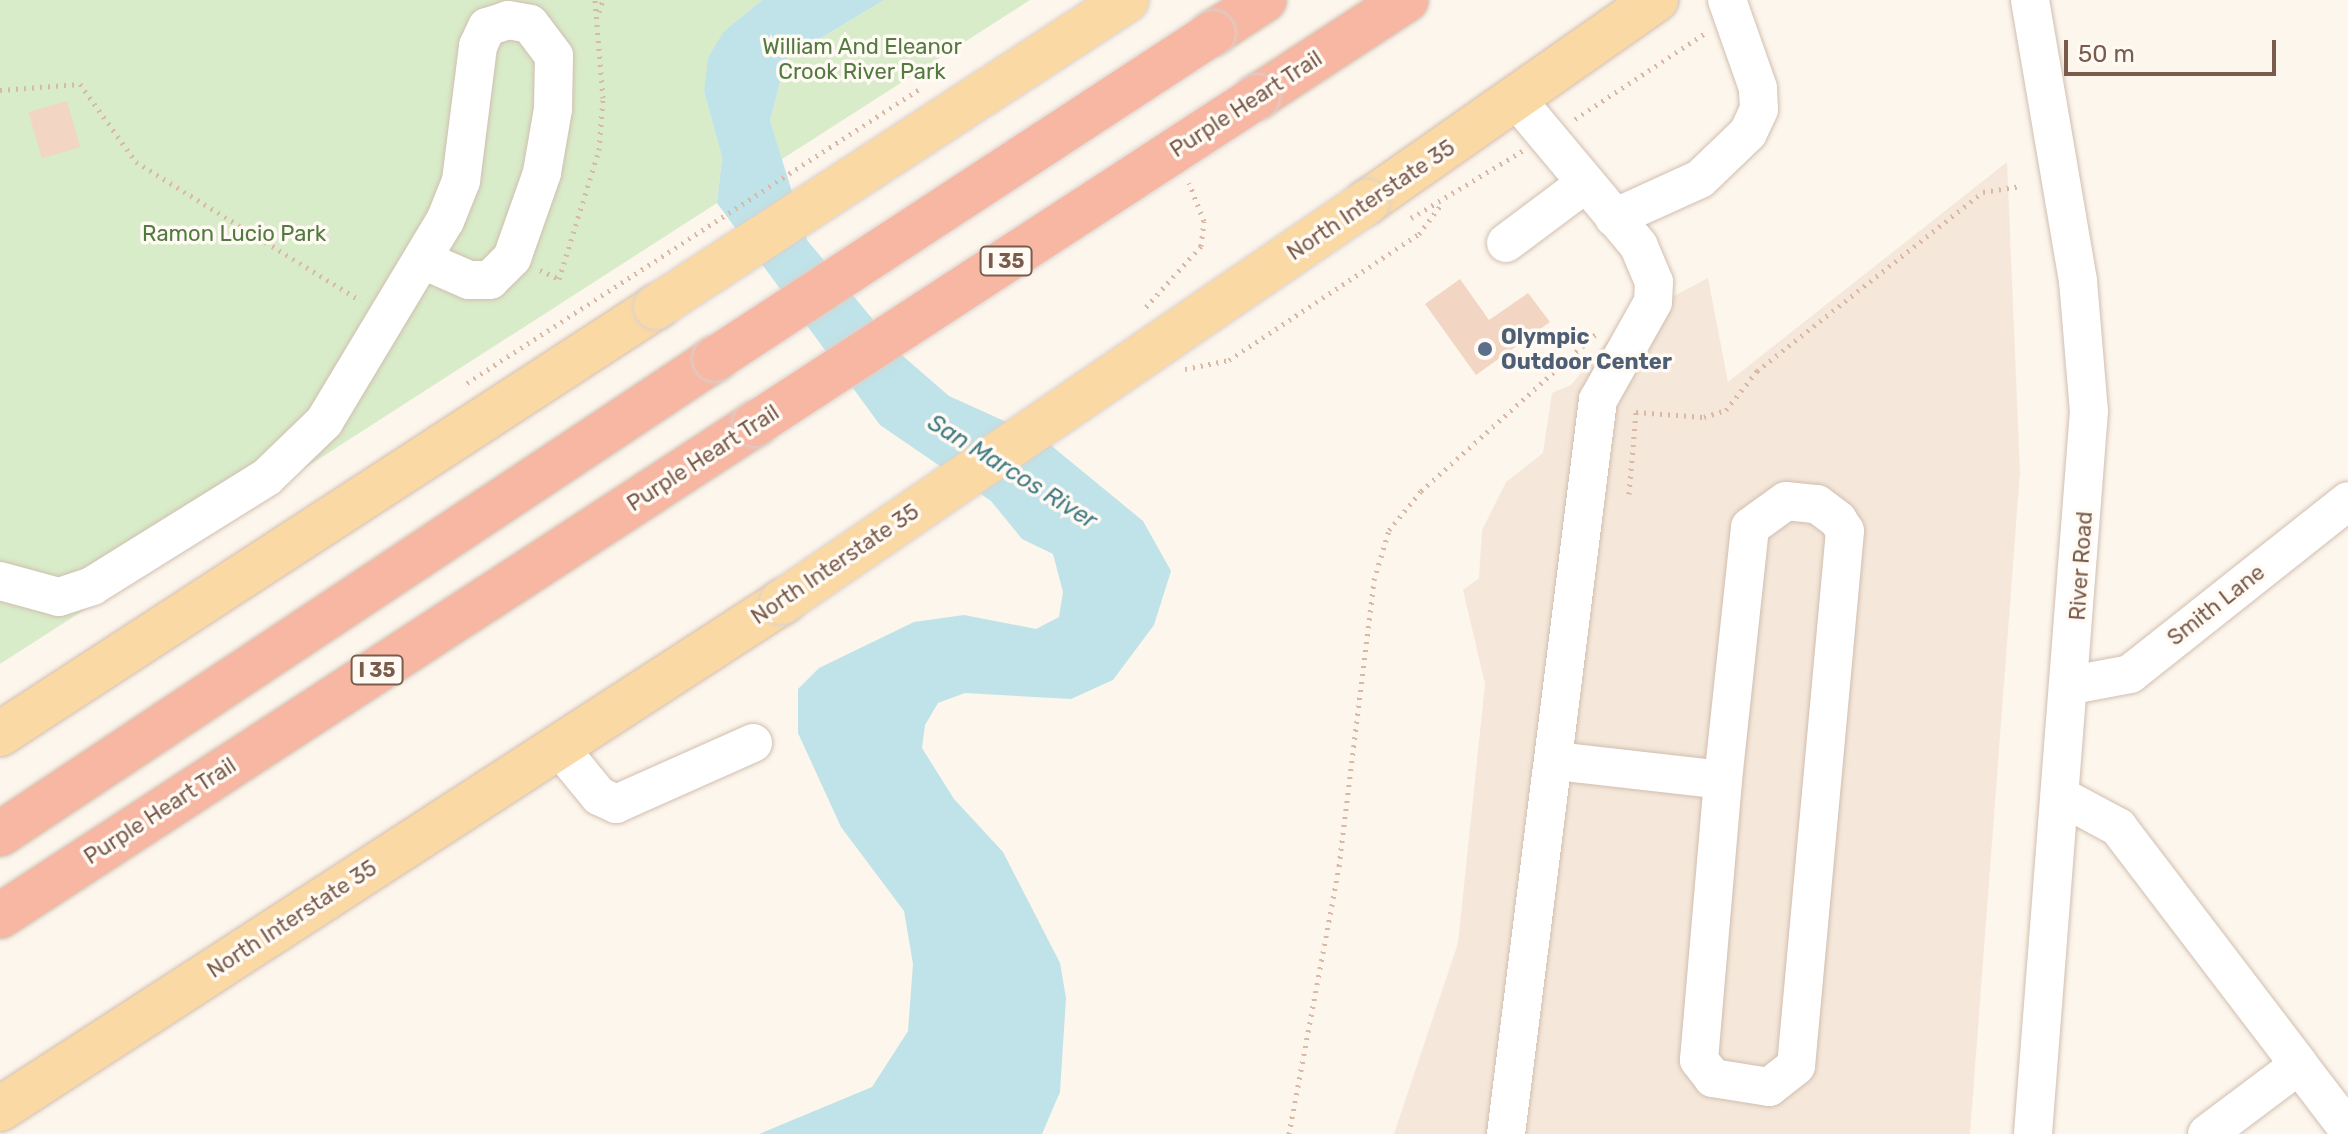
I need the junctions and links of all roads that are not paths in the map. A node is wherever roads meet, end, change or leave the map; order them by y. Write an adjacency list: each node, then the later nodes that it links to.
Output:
1 (1127, 0): 15 (main road, bridge)
2 (1264, 0): 21 (highway, bridge)
3 (1406, 0): 22 (highway, Purple Heart Trail / I 35, bridge)
4 (1656, 0): 7 (main road, North Interstate 35)
5 (1727, 0): 9 (street)
6 (2033, 1): 14 (street, River Road)
7 (1517, 100): 8 (street); 17 (main road, North Interstate 35, bridge)
8 (1575, 192): 9 (street); 10 (street)
9 (1614, 218): 18 (street)
10 (1506, 243)
11 (423, 260): 11 (street); 13 (street)
12 (2348, 501): 14 (street, Smith Lane)
13 (0, 581)
14 (2072, 685): 20 (street, River Road)
15 (0, 734)
16 (753, 743): 17 (street)
17 (558, 746): 24 (main road, North Interstate 35)
18 (1556, 761): 19 (street); 26 (street)
19 (1723, 780): 19 (street)
20 (2062, 797): 23 (street); 27 (street, River Road)
21 (0, 834)
22 (0, 916)
23 (2299, 1065): 25 (street); 28 (street)
24 (0, 1109)
25 (2348, 1129)
26 (1506, 1134)
27 (2033, 1134)
28 (2207, 1134)

